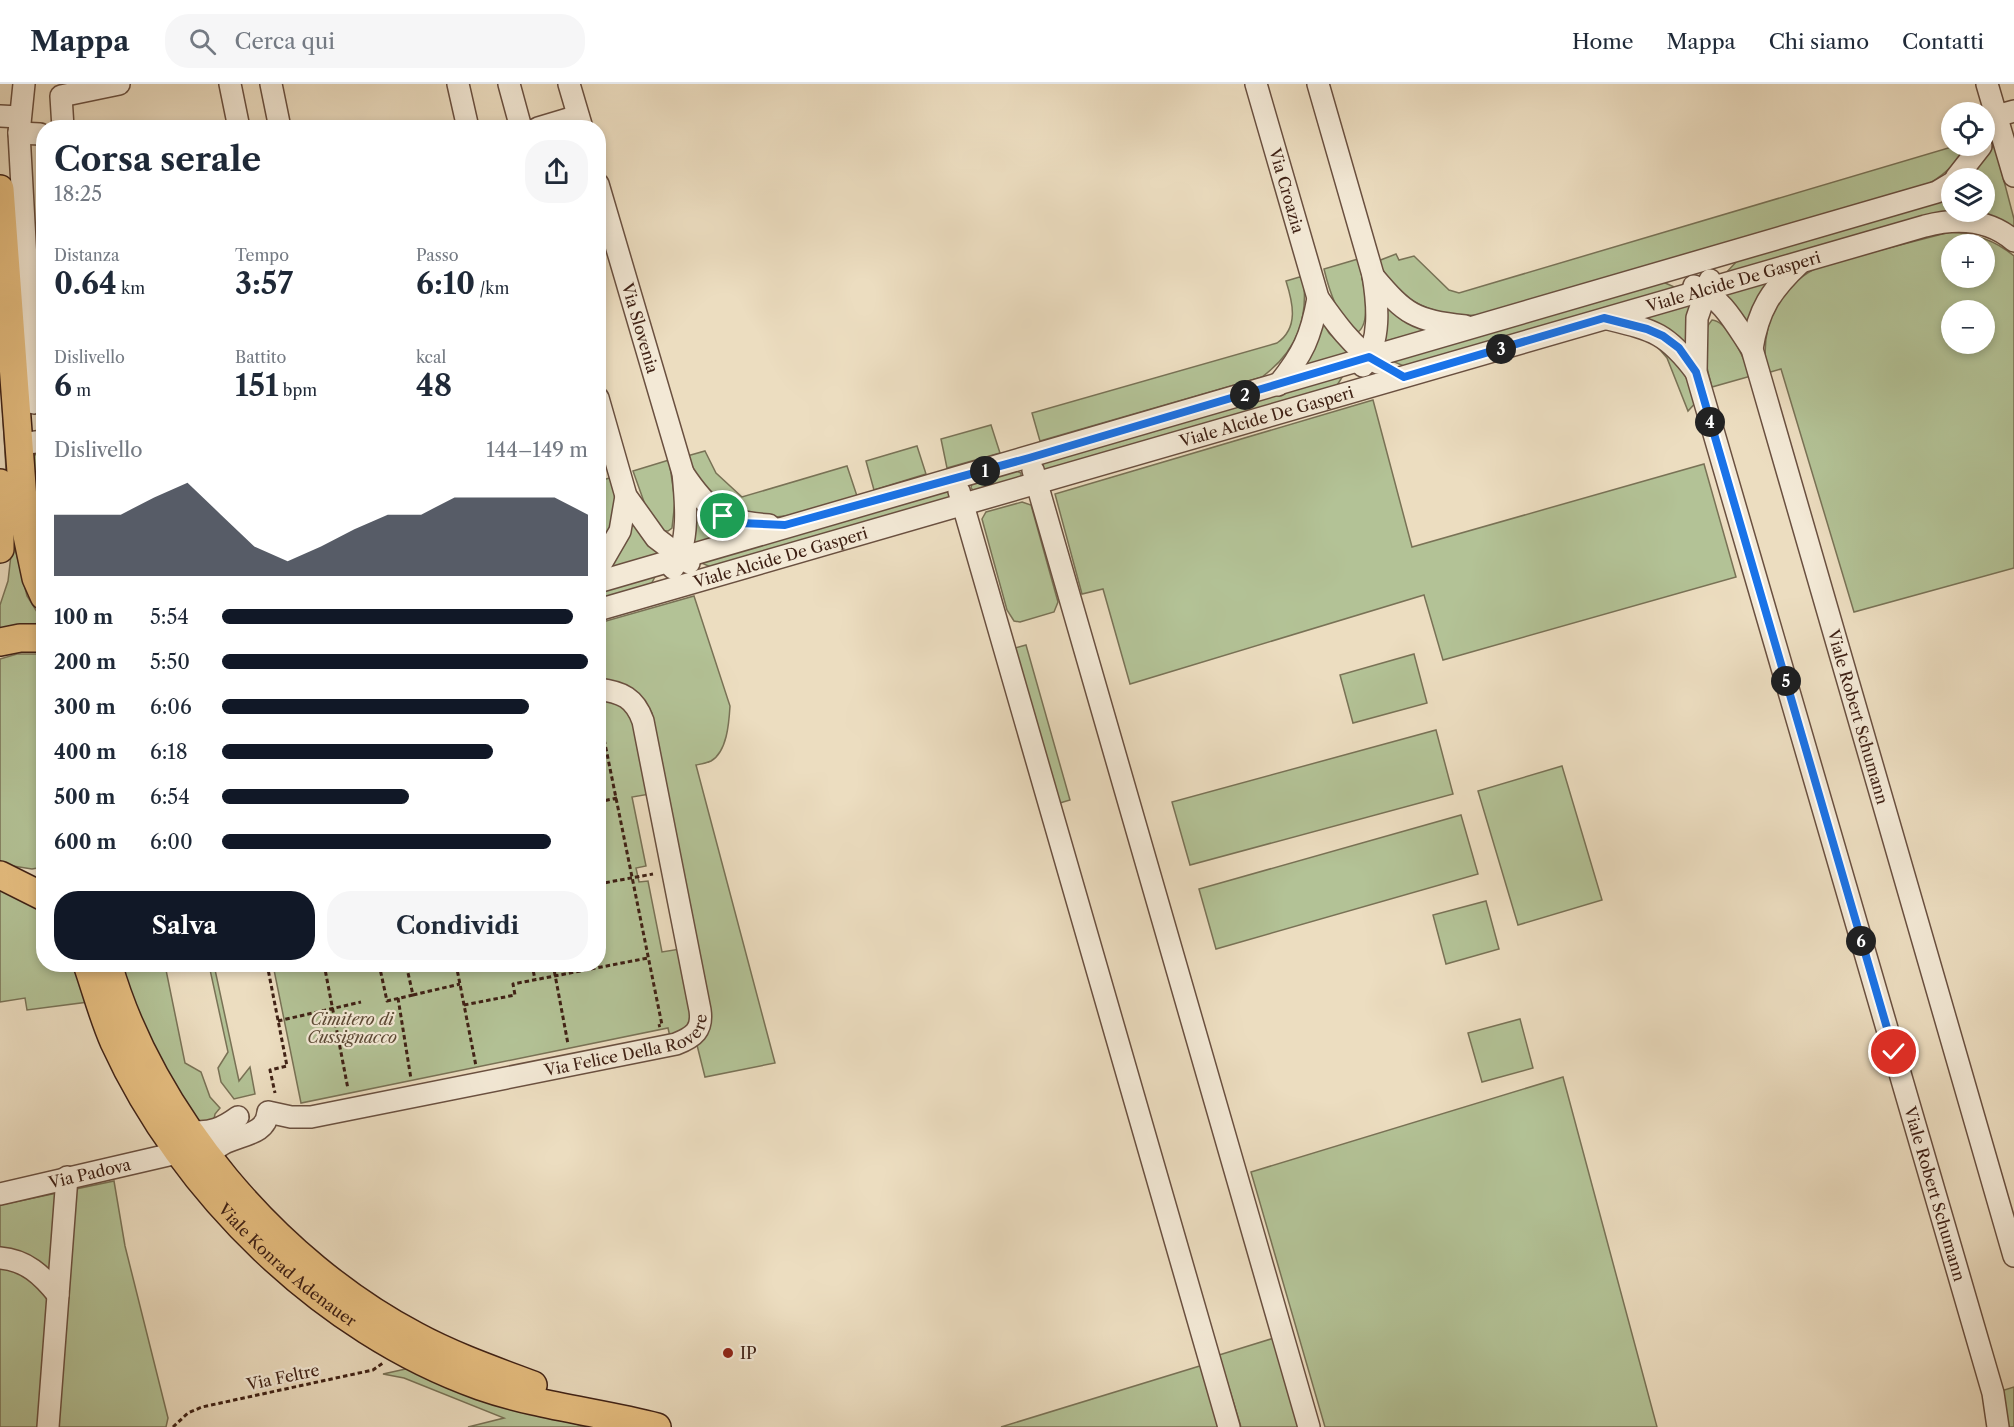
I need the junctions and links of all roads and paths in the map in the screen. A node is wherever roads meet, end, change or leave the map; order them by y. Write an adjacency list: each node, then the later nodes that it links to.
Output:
1 (24, 84): 18 (street)
2 (118, 84): 12 (street)
3 (230, 84): 13 (street)
4 (272, 84): 14 (street)
5 (458, 84): 15 (street)
6 (509, 84): 16 (street)
7 (569, 84): 17 (street)
8 (1256, 84): 33 (street, Via Croazia)
9 (1318, 84): 31 (street)
10 (1988, 84): 11 (street)
11 (2005, 113): 19 (street); 23 (street)
12 (62, 120)
13 (237, 120)
14 (279, 120)
15 (466, 120)
16 (519, 120)
17 (579, 120)
18 (13, 122): 20 (street); 42 (street)
19 (1995, 125)
20 (36, 132)
21 (1973, 156): 22 (street)
22 (1964, 168)
23 (2014, 176)
24 (0, 189): 42 (main road)
25 (1941, 190): 28 (street, Viale Alcide De Gasperi)
26 (606, 211): 46 (street, Via Slovenia)
27 (2014, 241): 29 (street, Viale Alcide De Gasperi)
28 (1730, 253): 30 (street, Viale Alcide De Gasperi); 32 (street, Viale Robert Schumann)
29 (1805, 259): 32 (street, Viale Alcide De Gasperi); 36 (street, Viale Robert Schumann)
30 (1663, 274): 32 (street, Viale Robert Schumann); 35 (street, Viale Alcide De Gasperi)
31 (1373, 275): 35 (street); 37 (street)
32 (1705, 290): 34 (street, Viale Alcide De Gasperi); 36 (street, Viale Robert Schumann); 38 (street, Viale Robert Schumann)
33 (1318, 298): 37 (street, Via Croazia); 40 (street, Via Croazia)
34 (1604, 318): 38 (street, Viale Robert Schumann); 39 (street, Viale Alcide De Gasperi)
35 (1477, 327): 37 (street, Viale Alcide De Gasperi)
36 (1752, 349): 105 (street, Viale Robert Schumann)
37 (1369, 357): 39 (street, Via Croazia); 40 (street, Viale Alcide De Gasperi); 41 (street)
38 (1696, 372): 115 (street, Viale Robert Schumann)
39 (1404, 377): 41 (street, Viale Alcide De Gasperi)
40 (1278, 385): 44 (street, Viale Alcide De Gasperi)
41 (1340, 396): 49 (street, Viale Alcide De Gasperi)
42 (31, 403): 43 (main road)
43 (31, 442): 56 (main road)
44 (1029, 458): 47 (street, Viale Alcide De Gasperi); 49 (street)
45 (607, 463): 50 (street)
46 (683, 472): 52 (street, Via Slovenia); 55 (street, Via Slovenia)
47 (955, 479): 51 (street); 52 (street, Viale Alcide De Gasperi)
48 (0, 483): 53 (main road)
49 (1037, 483): 51 (street, Viale Alcide De Gasperi); 114 (street)
50 (626, 496): 54 (street); 55 (street)
51 (963, 504): 57 (street, Viale Alcide De Gasperi); 113 (street)
52 (785, 525): 55 (street, Viale Alcide De Gasperi)
53 (0, 549)
54 (606, 555)
55 (680, 557): 57 (street); 58 (street, Viale Alcide De Gasperi); 59 (street, Via Slovenia)
56 (36, 572)
57 (714, 576): 59 (street, Viale Alcide De Gasperi)
58 (606, 580)
59 (653, 595): 60 (street, Viale Alcide De Gasperi)
60 (606, 608)
61 (36, 638): 62 (main road)
62 (0, 642)
63 (606, 690): 99 (street, Via Felice Della Rovere)
64 (606, 747): 65 (path)
65 (617, 798): 66 (path); 70 (path)
66 (606, 800)
67 (0, 874): 69 (main road); 72 (main road)
68 (647, 875): 70 (path)
69 (36, 877)
70 (633, 878): 71 (path); 73 (path)
71 (606, 883)
72 (36, 893)
73 (648, 958): 74 (path); 94 (path)
74 (606, 966)
75 (90, 972): 101 (main road, Viale Konrad Adenauer)
76 (111, 972): 101 (main road, Viale Konrad Adenauer)
77 (269, 972): 93 (path)
78 (326, 972): 92 (path)
79 (381, 972): 89 (path)
80 (408, 972): 88 (path)
81 (458, 972): 87 (path)
82 (534, 972): 86 (path)
83 (554, 972): 85 (path)
84 (576, 972): 85 (path)
85 (555, 976): 86 (path); 95 (path)
86 (535, 980): 91 (path)
87 (460, 984): 88 (path); 91 (path)
88 (413, 995): 89 (path)
89 (398, 998): 97 (path)
90 (361, 1002): 92 (path)
91 (464, 1005): 96 (path)
92 (333, 1009): 93 (path); 98 (path)
93 (278, 1021): 99 (path)
94 (650, 1028)
95 (568, 1044)
96 (476, 1068)
97 (412, 1081)
98 (349, 1094)
99 (272, 1102): 102 (street)
100 (238, 1117): 101 (street)
101 (184, 1142): 102 (main road, Viale Konrad Adenauer); 103 (street, Via Padova); 108 (main road, Viale Konrad Adenauer)
102 (211, 1156): 109 (main road, Viale Konrad Adenauer)
103 (67, 1177): 104 (street, Via Padova); 107 (street)
104 (0, 1194)
105 (2014, 1256)
106 (0, 1258): 107 (street)
107 (58, 1295): 110 (street)
108 (398, 1351): 109 (main road, Viale Konrad Adenauer); 111 (path, Via Feltre)
109 (613, 1415): 112 (main road, Viale Konrad Adenauer)
110 (48, 1427)
111 (173, 1427)
112 (657, 1427)
113 (1229, 1427)
114 (1309, 1427)
115 (1998, 1427)

